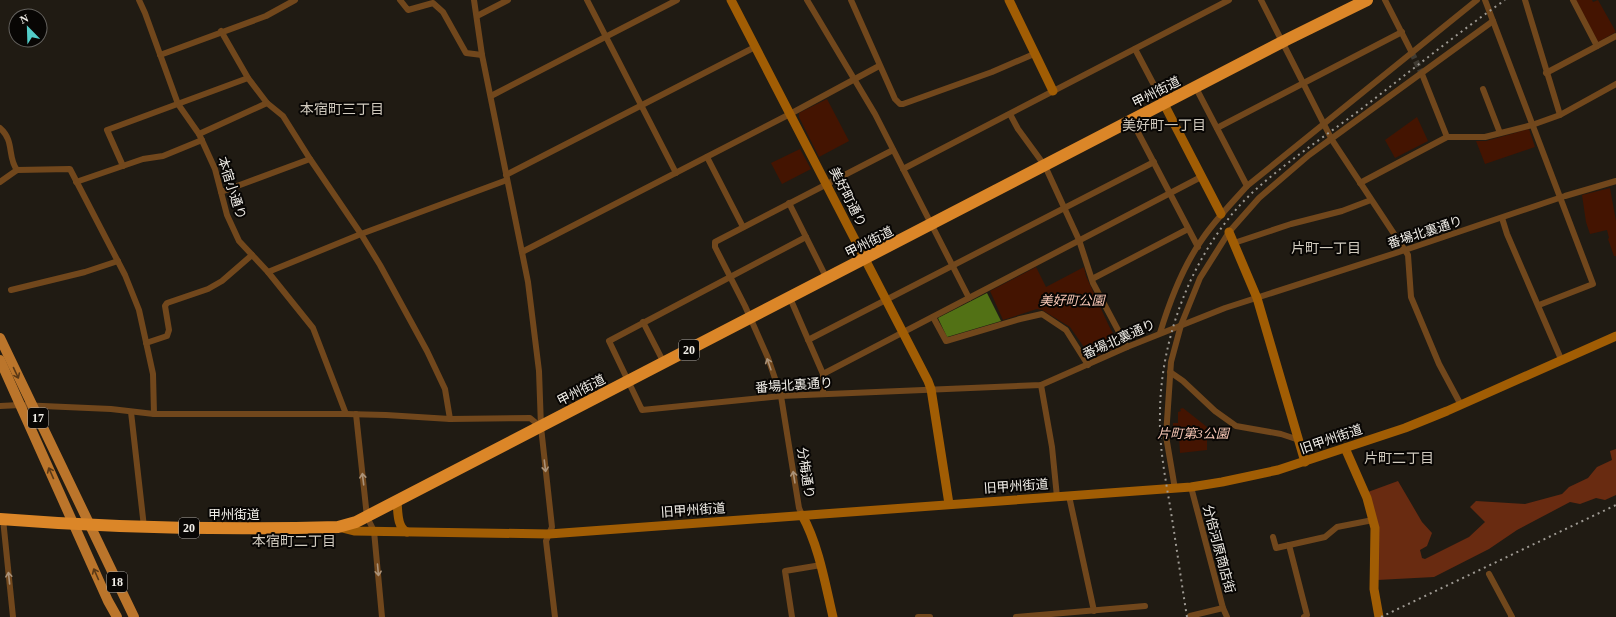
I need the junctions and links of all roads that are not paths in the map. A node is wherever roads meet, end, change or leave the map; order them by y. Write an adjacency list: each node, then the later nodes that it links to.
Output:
1 (139, 0): 32 (street, 本宿小通り)
2 (296, 0): 22 (street)
3 (400, 0): 33 (street)
4 (474, 0): 20 (street)
5 (508, 0): 20 (street)
6 (587, 0): 24 (street)
7 (676, 0): 24 (street)
8 (731, 0): 28 (main road, 美好町通り)
9 (807, 0): 38 (street)
10 (850, 0): 34 (street)
11 (1009, 0): 31 (main road)
12 (1229, 0): 29 (street)
13 (1261, 0): 26 (street)
14 (1367, 0): 26 (highway, 甲州街道 / 20)
15 (1385, 0): 23 (street)
16 (1478, 0): 30 (street)
17 (1485, 0): 21 (street)
18 (1524, 0): 35 (street)
19 (1573, 0): 27 (street)
20 (477, 16): 33 (street)
21 (1493, 21): 36 (street); 54 (street)
22 (221, 31): 32 (street); 37 (street)
23 (1402, 32): 30 (street); 39 (street)
24 (606, 36): 44 (street); 48 (street)
25 (1616, 36): 27 (street)
26 (1282, 43): 39 (street); 41 (highway, 甲州街道 / 20)
27 (1597, 46): 35 (street)
28 (756, 47): 48 (street); 49 (main road, 美好町通り)
29 (1135, 49): 43 (street); 47 (street)
30 (1412, 53): 53 (street)
31 (1034, 54): 34 (street); 43 (main road)
32 (160, 55): 46 (street, 本宿小通り)
33 (482, 55): 44 (street)
34 (879, 66): 38 (street)
35 (1546, 73): 51 (street)
36 (1422, 74): 59 (street); 61 (street)
37 (248, 78): 45 (street); 46 (street)
38 (854, 80): 49 (street); 62 (street)
39 (1303, 84): 53 (street); 56 (street)
40 (1616, 84): 51 (street)
41 (1196, 88): 47 (highway, 甲州街道 / 20); 56 (street)
42 (1483, 89): 58 (street)
43 (1053, 92): 50 (street)
44 (491, 96): 72 (street)
45 (267, 103): 57 (street); 64 (street)
46 (178, 104): 57 (street, 本宿小通り); 66 (street)
47 (1164, 104): 52 (highway, 甲州街道 / 20); 71 (main road)
48 (641, 105): 70 (street); 72 (street)
49 (790, 114): 63 (street); 77 (main road, 美好町通り)
50 (1010, 114): 67 (street); 68 (street)
51 (1560, 115): 54 (street)
52 (1132, 121): 65 (street); 67 (highway, 甲州街道 / 20)
53 (1324, 125): 61 (street); 78 (street)
54 (1532, 125): 58 (street); 81 (street)
55 (0, 128): 69 (street)
56 (1217, 128): 78 (street)
57 (199, 134): 60 (street, 本宿小通り)
58 (1500, 134): 59 (street)
59 (1447, 137): 76 (street)
60 (202, 140): 66 (street); 79 (street, 本宿小通り)
61 (1332, 140): 76 (street); 90 (street)
62 (893, 150): 68 (street); 77 (street)
63 (707, 158): 70 (street); 88 (street)
64 (310, 159): 79 (street); 91 (street)
65 (1154, 162): 80 (street); 84 (street)
66 (123, 166): 74 (street)
67 (1045, 166): 84 (street); 87 (highway, 甲州街道 / 20)
68 (903, 169): 87 (street)
69 (18, 170): 73 (street); 74 (street)
70 (676, 173): 97 (street)
71 (1201, 177): 80 (street); 85 (main road)
72 (507, 178): 91 (street); 97 (street)
73 (0, 182)
74 (76, 182): 100 (street)
75 (1616, 182): 81 (street, 番場北裏通り)
76 (1360, 183): 82 (street)
77 (827, 184): 83 (street); 99 (main road, 美好町通り)
78 (1247, 186): 85 (street)
79 (221, 192): 98 (street, 本宿小通り)
80 (1170, 194): 89 (street); 93 (street)
81 (1559, 198): 86 (street, 番場北裏通り); 111 (street)
82 (1371, 200): 94 (street); 96 (street)
83 (789, 203): 88 (street); 92 (street)
84 (1065, 207): 93 (street); 101 (street)
85 (1221, 214): 95 (street)
86 (1502, 218): 96 (street, 番場北裏通り); 111 (street)
87 (932, 225): 99 (highway, 甲州街道 / 20); 101 (street)
88 (743, 227): 103 (street, 分梅通り)
89 (1188, 229): 95 (street); 105 (street)
90 (1229, 232): 94 (main road); 115 (street)
91 (361, 234): 102 (street); 142 (street)
92 (806, 237): 103 (street); 104 (street)
93 (1079, 240): 105 (street); 108 (street)
94 (1234, 243): 109 (main road)
95 (1198, 246): 117 (street)
96 (1405, 250): 109 (street, 番場北裏通り); 135 (street)
97 (522, 252): 143 (street)
98 (252, 255): 102 (street, 本宿小通り); 121 (street)
99 (865, 259): 104 (highway, 甲州街道 / 20); 110 (main road, 美好町通り)
100 (118, 261): 106 (street); 121 (street)
101 (952, 265): 108 (street); 110 (street)
102 (268, 272): 140 (street, 本宿小通り)
103 (731, 276): 113 (street, 分梅通り); 114 (street)
104 (827, 279): 107 (highway, 甲州街道 / 20)
105 (1092, 279): 122 (street)
106 (11, 290)
107 (790, 298): 113 (highway, 甲州街道 / 20); 120 (street)
108 (969, 298): 112 (street)
109 (1257, 298): 115 (street, 番場北裏通り); 144 (main road)
110 (886, 299): 116 (main road, 美好町通り); 120 (street)
111 (1539, 305): 123 (street)
112 (933, 317): 116 (street); 126 (street)
113 (750, 318): 125 (highway, 甲州街道 / 20); 133 (street, 分梅通り, one-way to 113)
114 (643, 322): 125 (street); 129 (street)
115 (1181, 325): 117 (street, 番場北裏通り); 127 (street)
116 (903, 332): 128 (street); 131 (main road, 美好町通り)
117 (1160, 333): 122 (street, 番場北裏通り)
118 (1616, 336): 123 (main road, 旧甲州街道)
119 (0, 338): 137 (main road, 17, one-way to 137)
120 (808, 340): 128 (street)
121 (146, 343): 139 (street)
122 (1127, 347): 126 (street, 番場北裏通り)
123 (1561, 359): 135 (main road, 旧甲州街道)
124 (0, 360): 134 (main road, 17)
125 (664, 363): 129 (highway, 甲州街道 / 20)
126 (1088, 365): 130 (street, 番場北裏通り)
127 (1170, 372): 144 (street); 148 (street)
128 (823, 374): 132 (street)
129 (628, 382): 133 (street, 番場北裏通り); 143 (highway, 甲州街道 / 20)
130 (1041, 385): 131 (street, 番場北裏通り); 150 (street)
131 (931, 389): 132 (street, 番場北裏通り); 152 (main road, 美好町通り)
132 (823, 394): 133 (street, 番場北裏通り)
133 (781, 396): 153 (street, 分梅通り, one-way to 133)
134 (20, 405): 136 (street); 137 (street); 157 (main road, 17, one-way to 134)
135 (1461, 405): 145 (main road, 旧甲州街道)
136 (0, 406)
137 (32, 406): 138 (street); 158 (main road, 17)
138 (131, 412): 139 (street); 159 (street)
139 (154, 414): 140 (street)
140 (346, 414): 141 (street)
141 (356, 414): 142 (street); 154 (street, one-way to 141)
142 (450, 419): 143 (street)
143 (541, 427): 151 (highway, 甲州街道 / 20); 163 (street, one-way to 163)
144 (1299, 440): 146 (main road)
145 (1345, 448): 146 (main road, 旧甲州街道); 156 (main road)
146 (1306, 462): 147 (main road, 旧甲州街道)
147 (1191, 487): 148 (main road, 旧甲州街道); 169 (street, 分倍河原商店街)
148 (1176, 489): 149 (main road, 旧甲州街道)
149 (1069, 496): 150 (main road, 旧甲州街道); 170 (street)
150 (1057, 497): 152 (main road, 旧甲州街道)
151 (397, 502): 154 (highway, 甲州街道 / 20); 162 (main road)
152 (949, 504): 153 (main road, 旧甲州街道)
153 (802, 515): 163 (main road, 旧甲州街道); 166 (main road, 分梅通り)
154 (368, 517): 160 (highway, 20); 161 (street)
155 (1, 519): 157 (highway, 20); 172 (street, one-way to 155)
156 (1373, 520): 165 (street); 184 (main road)
157 (73, 524): 158 (highway, 20); 173 (main road, 18, one-way to 157)
158 (90, 524): 159 (highway, 甲州街道 / 20); 174 (main road, 18)
159 (144, 527): 160 (highway, 甲州街道 / 20)
160 (332, 527): 161 (main road, 旧甲州街道)
161 (374, 531): 162 (main road, 旧甲州街道); 175 (street, one-way to 175)
162 (407, 532): 163 (main road, 旧甲州街道)
163 (549, 534): 176 (street)
164 (1273, 538): 165 (street)
165 (1288, 545): 183 (street)
166 (821, 564): 177 (street); 178 (main road, 分梅通り)
167 (1489, 574): 185 (street)
168 (1144, 606): 170 (street)
169 (1223, 608): 171 (street); 182 (street, 分倍河原商店街)
170 (1094, 610): 181 (street)
171 (1190, 616)
172 (13, 617)
173 (118, 617)
174 (134, 617)
175 (382, 617)
176 (555, 617)
177 (792, 617)
178 (833, 617)
179 (918, 617): 180 (street)
180 (930, 617)
181 (1016, 617)
182 (1226, 617)
183 (1304, 617)
184 (1379, 617)
185 (1511, 617)

